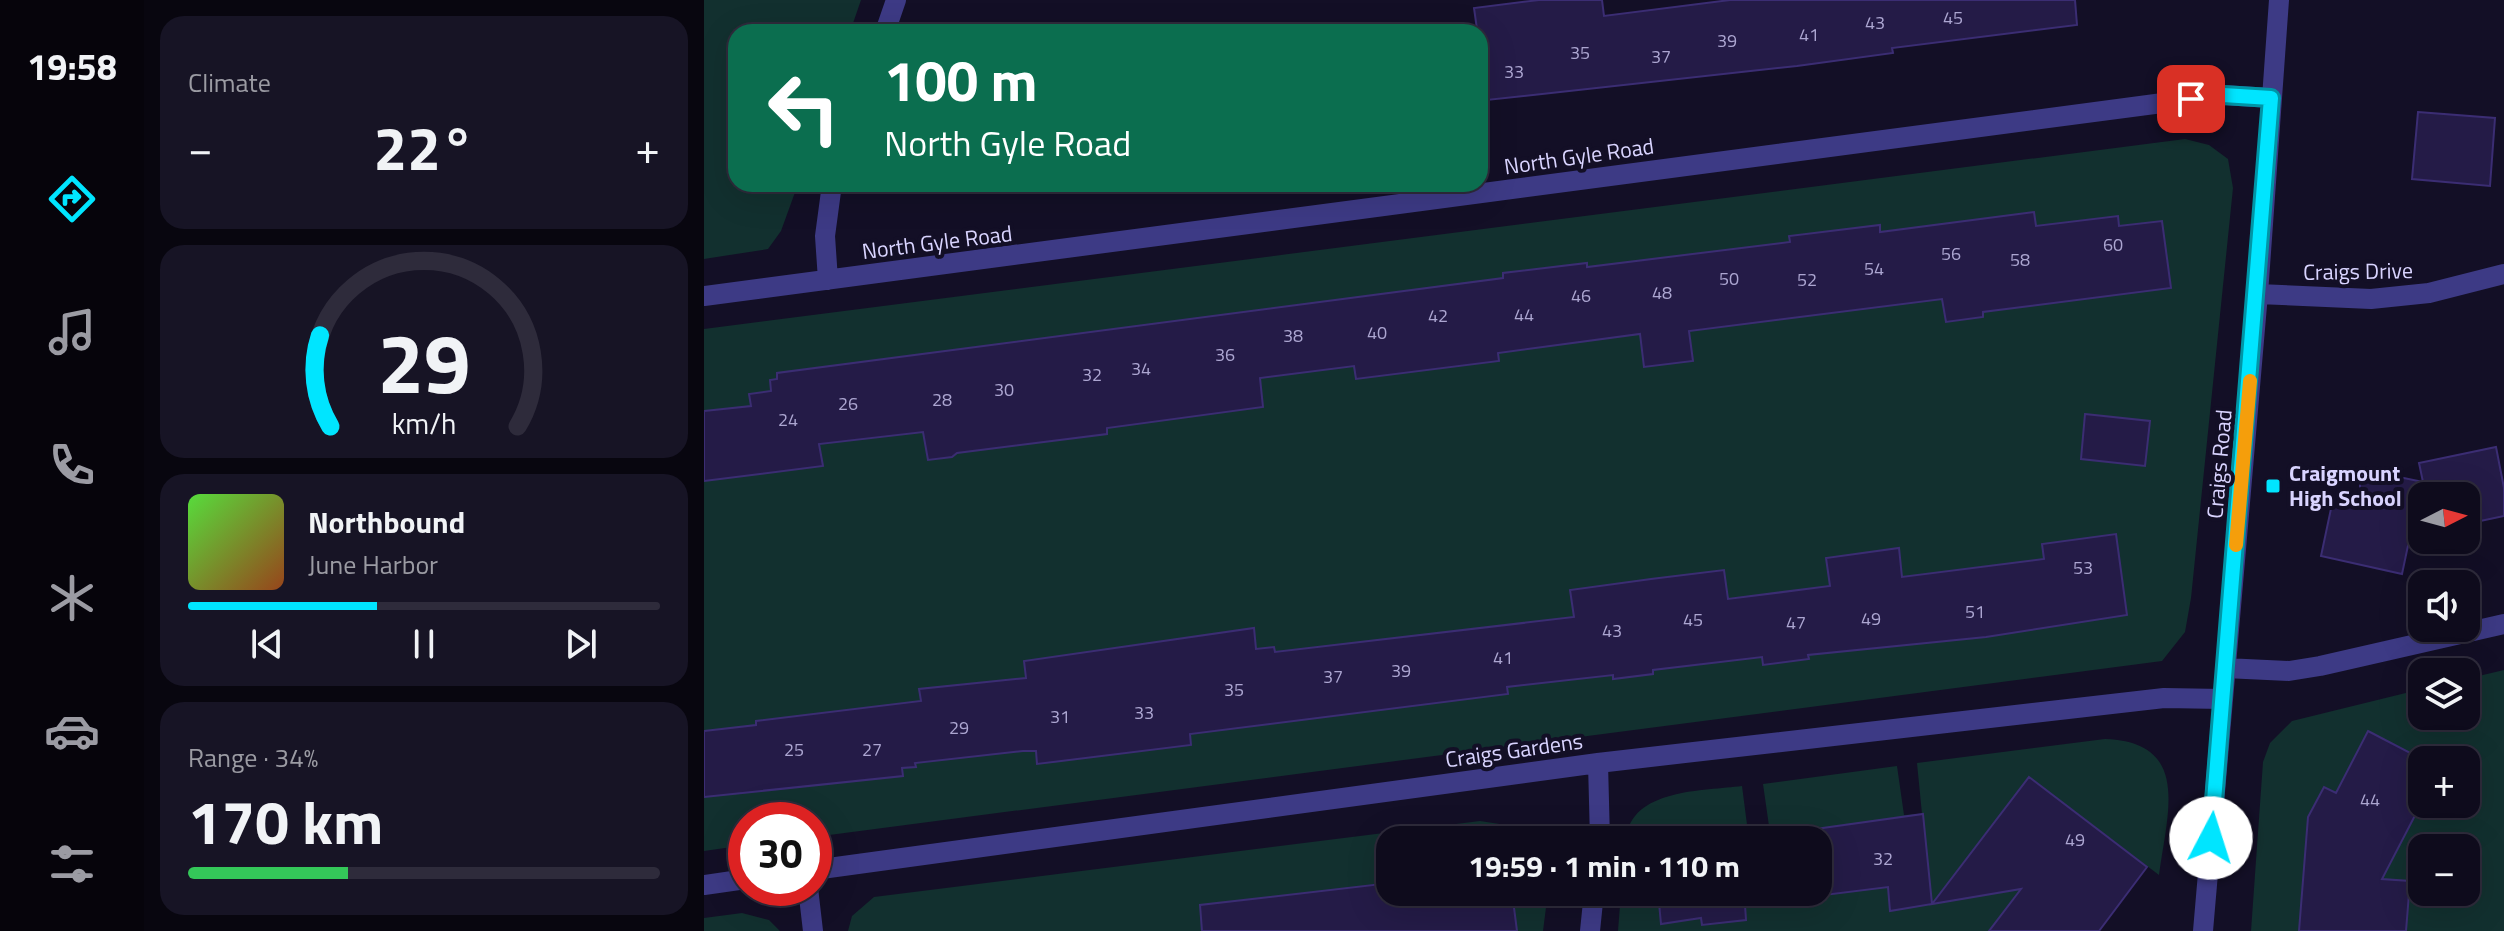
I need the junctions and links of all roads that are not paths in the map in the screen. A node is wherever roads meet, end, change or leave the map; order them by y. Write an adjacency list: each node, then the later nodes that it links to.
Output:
1 (896, 0): 3 (street)
2 (2279, 0): 4 (street, Craigs Road)
3 (888, 24)
4 (2271, 98): 7 (street, North Gyle Road); 8 (street, Craigs Road)
5 (831, 192): 7 (street)
6 (2504, 274): 8 (street, Craigs Drive)
7 (828, 280): 9 (street, North Gyle Road)
8 (2258, 294): 11 (street, Craigs Road)
9 (704, 296)
10 (2504, 624): 11 (street)
11 (2225, 668): 12 (street, Craigs Road)
12 (2223, 699): 13 (street, Craigs Gardens); 22 (street, Craigs Road)
13 (1598, 763): 14 (street); 15 (street, Craigs Gardens)
14 (1600, 826)
15 (832, 868)
16 (728, 882): 17 (street)
17 (704, 885)
18 (810, 906): 20 (street)
19 (1593, 906): 21 (street)
20 (813, 931)
21 (1590, 931)
22 (2203, 931)

